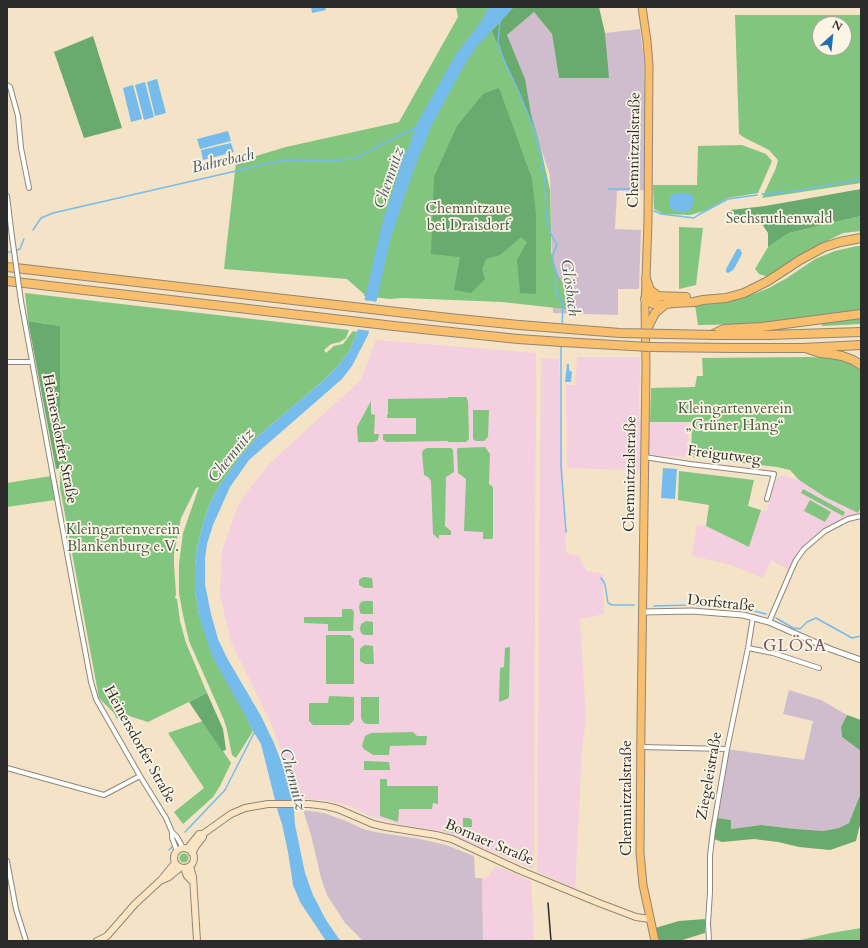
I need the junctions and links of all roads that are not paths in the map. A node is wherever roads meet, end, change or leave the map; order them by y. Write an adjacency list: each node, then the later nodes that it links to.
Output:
1 (642, 7): 9 (main road, Chemnitztalstraße)
2 (7, 85): 3 (street)
3 (29, 188)
4 (7, 196): 22 (street, Heinersdorfer Straße, bridge)
5 (861, 238): 6 (highway)
6 (848, 240): 7 (highway); 13 (highway)
7 (861, 243)
8 (7, 267): 18 (highway, bridge)
9 (646, 279): 11 (highway); 12 (main road, Chemnitztalstraße)
10 (7, 281): 20 (highway, bridge)
11 (658, 296): 12 (highway); 13 (highway)
12 (645, 299): 14 (highway); 17 (main road, Chemnitztalstraße)
13 (703, 300): 14 (highway)
14 (666, 304): 17 (highway)
15 (861, 314): 18 (highway)
16 (861, 332): 18 (highway)
17 (645, 333): 24 (main road, Chemnitztalstraße)
18 (714, 334)
19 (861, 345): 20 (highway)
20 (803, 348): 23 (highway)
21 (7, 362): 22 (street)
22 (32, 362): 36 (street, Heinersdorfer Straße)
23 (861, 365)
24 (644, 457): 25 (street, Freigutweg); 27 (main road, Chemnitztalstraße)
25 (767, 499)
26 (861, 516): 29 (street)
27 (643, 612): 28 (street, Dorfstraße); 33 (main road, Chemnitztalstraße)
28 (753, 617): 29 (street, Dorfstraße); 30 (street, Ziegeleistraße)
29 (769, 622): 31 (street, Dorfstraße)
30 (748, 648): 32 (street); 34 (street, Ziegeleistraße)
31 (861, 660)
32 (819, 668)
33 (641, 747): 34 (street); 40 (main road, Chemnitztalstraße)
34 (727, 749): 46 (street, Ziegeleistraße)
35 (7, 768): 36 (street)
36 (140, 776): 37 (street, Heinersdorfer Straße)
37 (185, 850): 39 (main road); 39 (main road); 40 (main road, Bornaer Straße)
38 (7, 861): 42 (street)
39 (182, 866): 41 (main road); 44 (main road)
40 (650, 919): 45 (main road, Chemnitztalstraße)
41 (108, 938): 43 (main road)
42 (26, 941)
43 (97, 941)
44 (197, 941)
45 (655, 941)
46 (710, 941)

